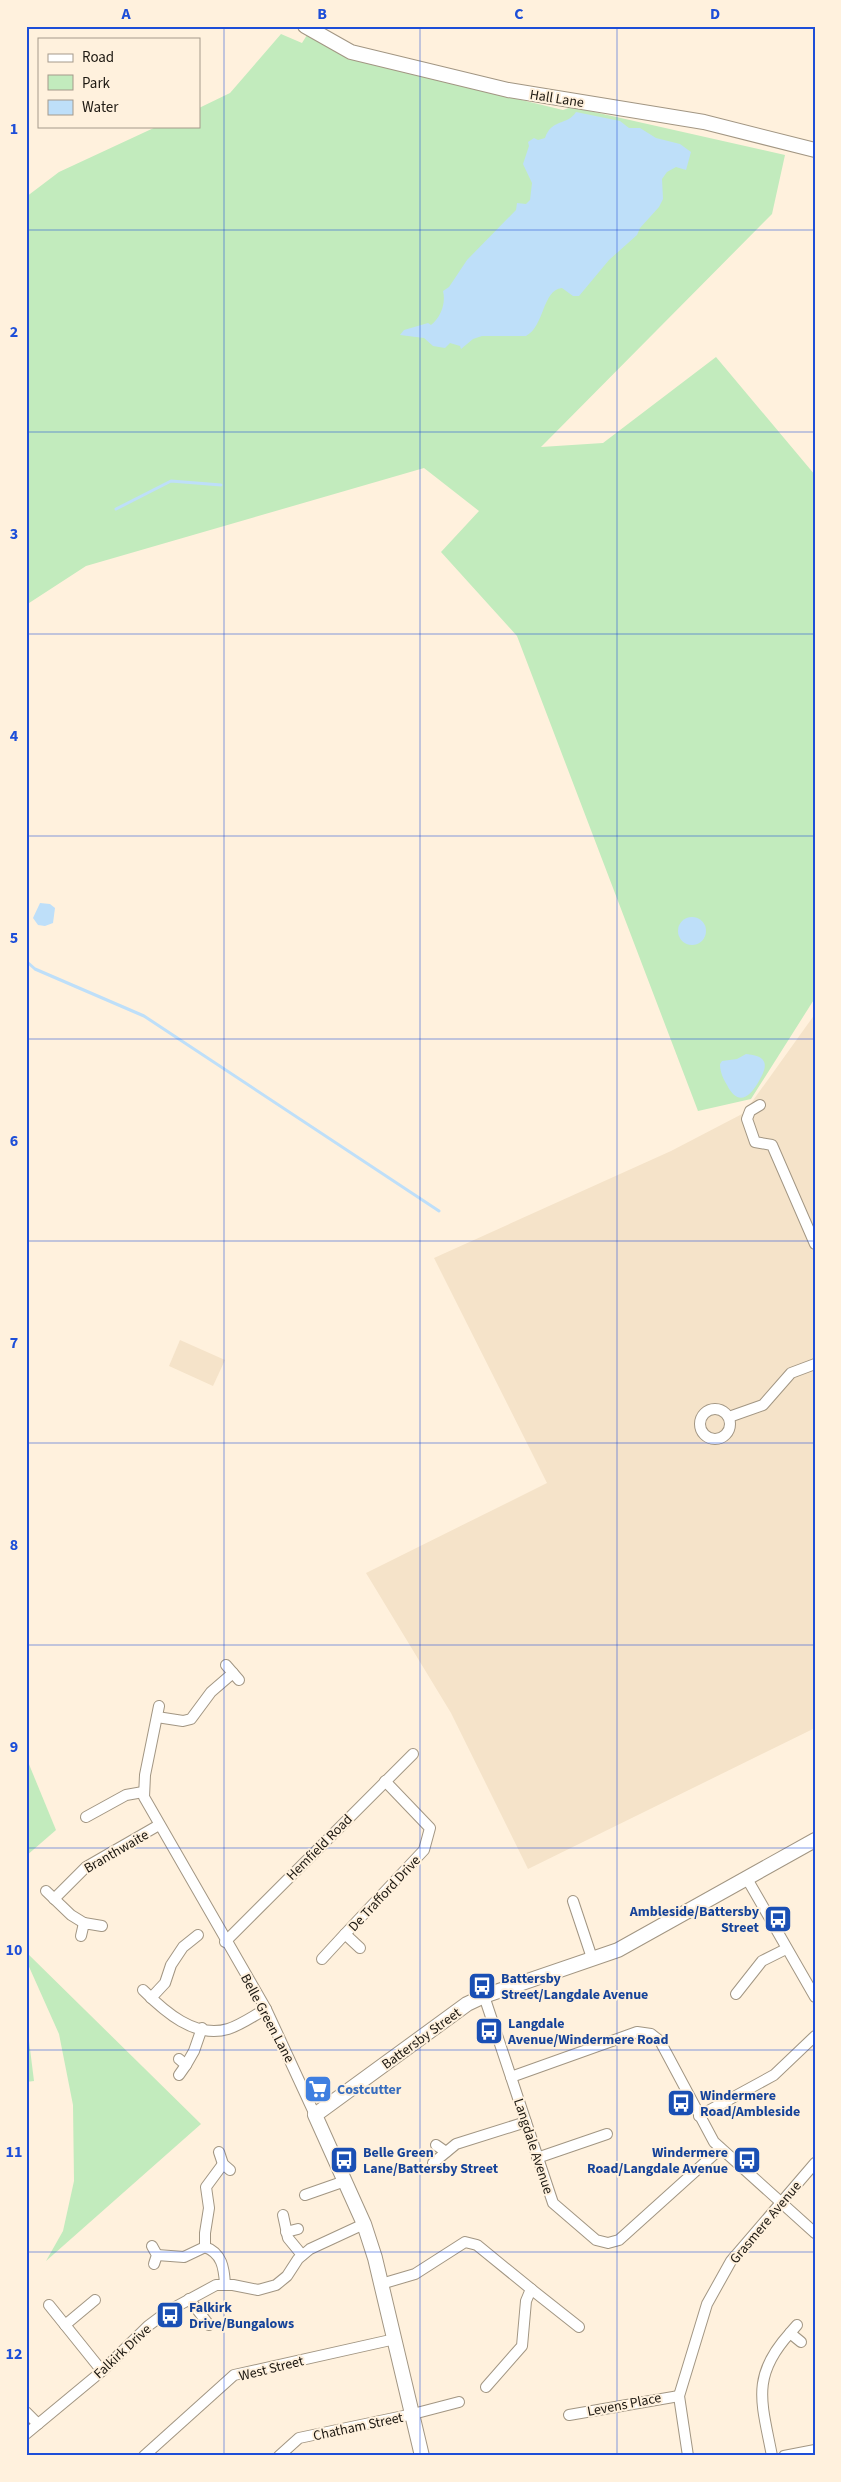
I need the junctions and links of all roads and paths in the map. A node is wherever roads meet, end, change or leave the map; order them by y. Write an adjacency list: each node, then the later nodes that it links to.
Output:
1 (305, 26): 2 (street, Hall Lane)
2 (815, 150)
3 (760, 1105): 4 (street)
4 (815, 1244)
5 (815, 1364): 6 (street)
6 (729, 1417)
7 (233, 1673): 9 (street)
8 (159, 1706): 9 (street)
9 (157, 1717): 12 (street)
10 (413, 1754): 11 (street, Hemfield Road)
11 (385, 1781): 22 (street, De Trafford Drive); 25 (street, Hemfield Road)
12 (143, 1792): 13 (street); 14 (street, Belle Green Lane)
13 (86, 1817)
14 (159, 1825): 18 (street, Branthwaite); 25 (street, Belle Green Lane)
15 (815, 1840): 16 (street, Battersby Street)
16 (746, 1877): 27 (street); 28 (street, Battersby Street)
17 (46, 1891): 18 (street)
18 (54, 1899): 20 (street)
19 (573, 1901): 28 (street)
20 (84, 1924): 21 (street); 23 (street)
21 (102, 1926)
22 (345, 1934): 26 (street, De Trafford Drive); 29 (street, De Trafford Drive)
23 (81, 1936)
24 (198, 1936): 34 (street)
25 (226, 1942): 33 (street, Belle Green Lane)
26 (360, 1948)
27 (786, 1949): 30 (street); 32 (street)
28 (592, 1958): 31 (street, Battersby Street)
29 (322, 1959)
30 (736, 1994)
31 (484, 1996): 37 (street, Langdale Avenue); 38 (street, Battersby Street)
32 (815, 1997)
33 (266, 2009): 34 (street); 38 (street, Belle Green Lane)
34 (202, 2028): 36 (street)
35 (815, 2036): 39 (street)
36 (179, 2076)
37 (511, 2077): 39 (street); 40 (street, Langdale Avenue)
38 (315, 2115): 49 (street, Belle Green Lane)
39 (699, 2116): 43 (street)
40 (526, 2122): 45 (street); 46 (street, Langdale Avenue)
41 (607, 2134): 46 (street)
42 (436, 2145): 45 (street)
43 (720, 2149): 46 (street, Langdale Avenue); 51 (street)
44 (219, 2152): 57 (street)
45 (446, 2152): 47 (street)
46 (538, 2158)
47 (433, 2163)
48 (815, 2163): 51 (street, Grasmere Avenue)
49 (345, 2181): 50 (street); 53 (street, Belle Green Lane)
50 (305, 2196)
51 (780, 2202): 56 (street); 75 (street, Grasmere Avenue)
52 (283, 2215): 55 (street)
53 (364, 2224): 59 (street, Falkirk Drive); 61 (street, Belle Green Lane)
54 (298, 2229): 55 (street)
55 (286, 2232): 59 (street)
56 (815, 2233)
57 (205, 2247): 58 (street); 60 (street)
58 (154, 2255)
59 (302, 2255): 60 (street, Falkirk Drive)
60 (225, 2284): 63 (street, Falkirk Drive)
61 (381, 2284): 62 (street); 71 (street, Belle Green Lane)
62 (531, 2289): 70 (street); 74 (street)
63 (189, 2298): 69 (street); 73 (street, Falkirk Drive)
64 (95, 2300): 68 (street)
65 (49, 2305): 66 (street)
66 (56, 2314): 67 (street); 68 (street)
67 (47, 2321)
68 (65, 2325): 73 (street)
69 (209, 2325)
70 (579, 2327)
71 (395, 2339): 78 (street, Belle Green Lane); 83 (street, West Street)
72 (801, 2342): 87 (street)
73 (102, 2371): 80 (street, Falkirk Drive)
74 (486, 2387)
75 (679, 2396): 79 (street, Levens Place); 86 (street, Grasmere Avenue)
76 (459, 2402): 78 (street, Chatham Street)
77 (26, 2412): 80 (street)
78 (413, 2414): 84 (street, Chatham Street); 85 (street, Belle Green Lane)
79 (569, 2415)
80 (38, 2424): 81 (street, Falkirk Drive)
81 (26, 2434)
82 (814, 2451): 88 (street)
83 (144, 2456)
84 (279, 2456)
85 (422, 2456)
86 (688, 2456)
87 (772, 2456)
88 (784, 2456)

